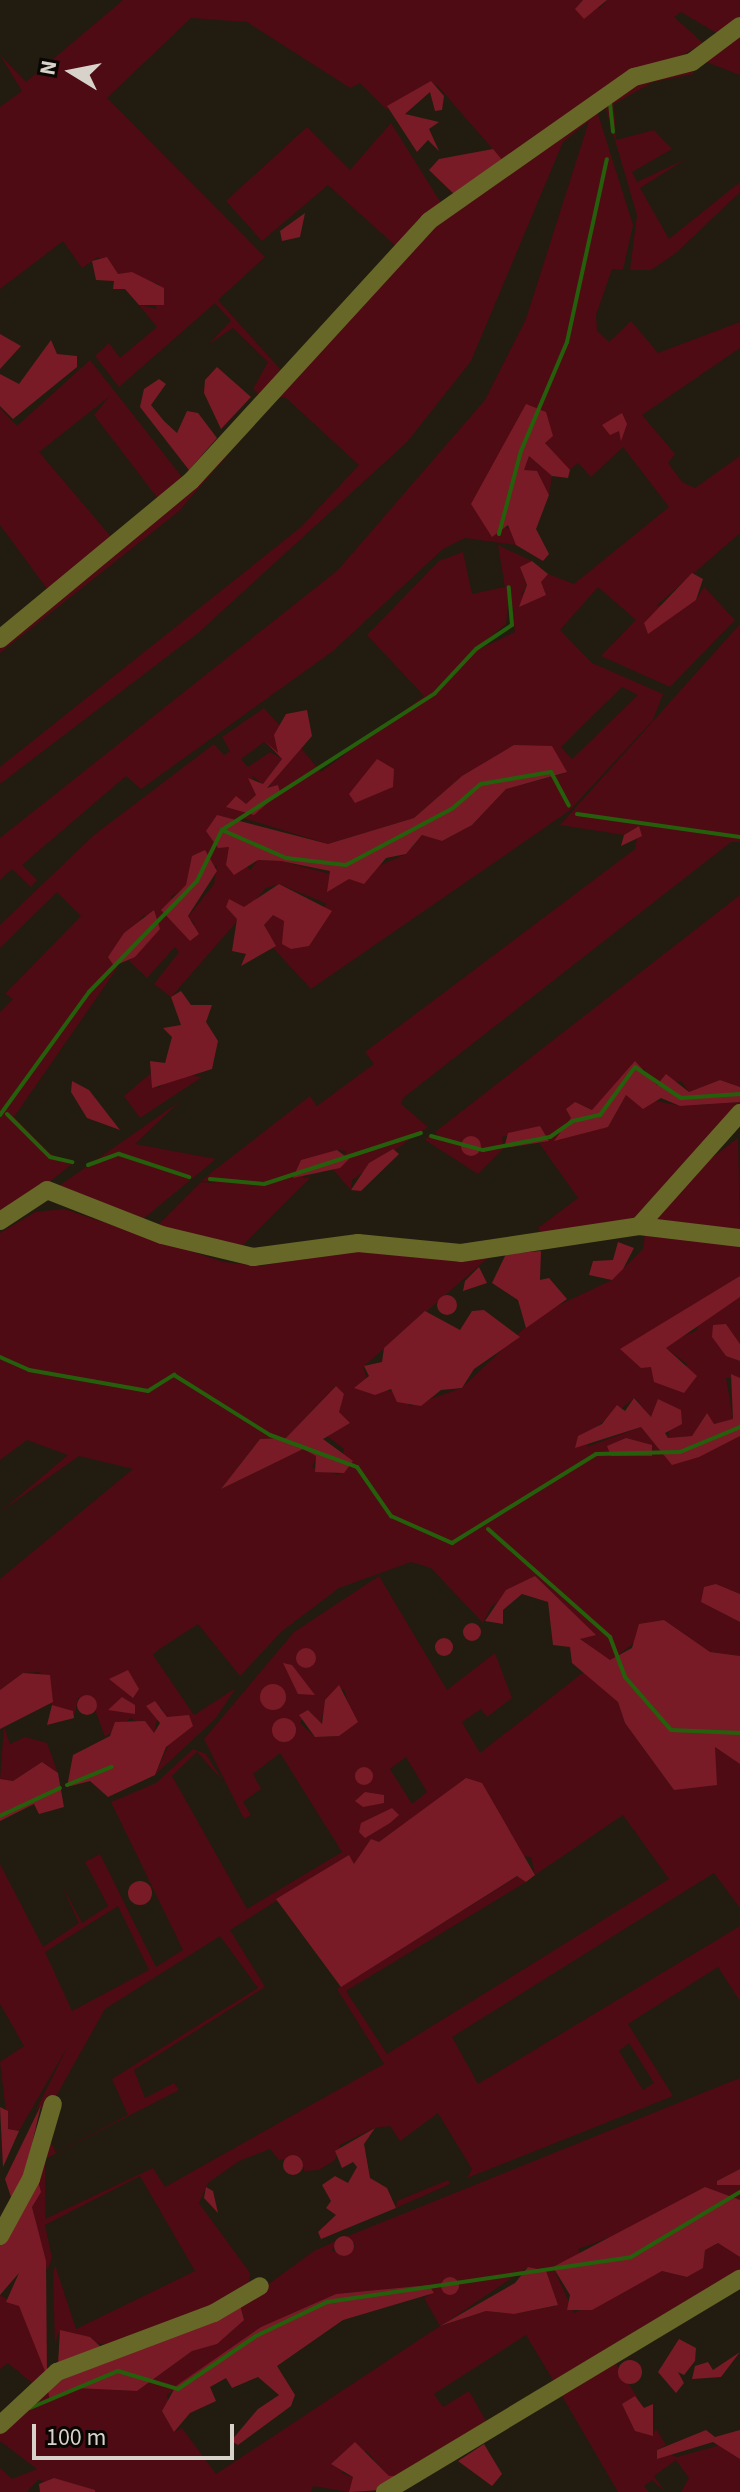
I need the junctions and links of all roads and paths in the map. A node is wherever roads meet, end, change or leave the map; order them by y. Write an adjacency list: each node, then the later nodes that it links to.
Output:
1 (740, 26): 2 (street)
2 (0, 639)
3 (740, 1113): 5 (street)
4 (0, 1221): 5 (street)
5 (639, 1226): 6 (street)
6 (740, 1238)
7 (53, 2104): 8 (street)
8 (0, 2236)
9 (740, 2279): 12 (street)
10 (260, 2286): 11 (street)
11 (0, 2425)
12 (385, 2492)

